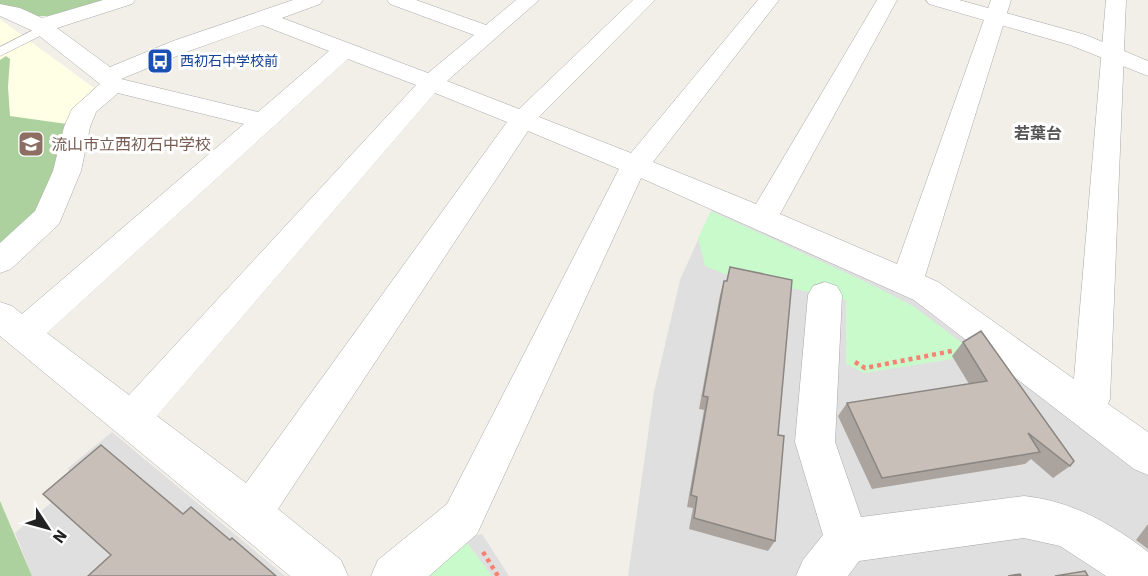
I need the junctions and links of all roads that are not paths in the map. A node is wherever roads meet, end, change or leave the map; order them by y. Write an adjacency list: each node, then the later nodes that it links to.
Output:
1 (125, 0): 13 (street)
2 (313, 0): 12 (street)
3 (397, 0): 14 (street)
4 (529, 0): 14 (street)
5 (645, 0): 21 (street)
6 (769, 0): 23 (street)
7 (887, 0): 24 (street)
8 (936, 0): 10 (street)
9 (1116, 0): 17 (street)
10 (999, 8): 17 (street); 26 (street)
11 (0, 10): 13 (street)
12 (263, 18): 15 (street); 19 (street)
13 (41, 28): 16 (lane); 19 (street)
14 (488, 33): 20 (street)
15 (345, 49): 20 (street); 22 (street)
16 (0, 52)
17 (1114, 54): 18 (street); 29 (street)
18 (1148, 69)
19 (110, 81): 22 (street); 25 (street)
20 (432, 82): 21 (street); 30 (street)
21 (524, 119): 23 (street); 32 (street)
22 (264, 121): 28 (street)
23 (636, 164): 24 (street); 35 (street)
24 (764, 218): 26 (street)
25 (0, 261)
26 (907, 282): 29 (street)
27 (825, 295): 33 (street)
28 (12, 325): 30 (street)
29 (1082, 408): 31 (street)
30 (129, 420): 32 (street)
31 (1148, 456)
32 (250, 513): 34 (street)
33 (847, 541): 36 (street); 37 (street)
34 (325, 576)
35 (394, 576)
36 (819, 576)
37 (1142, 576)

